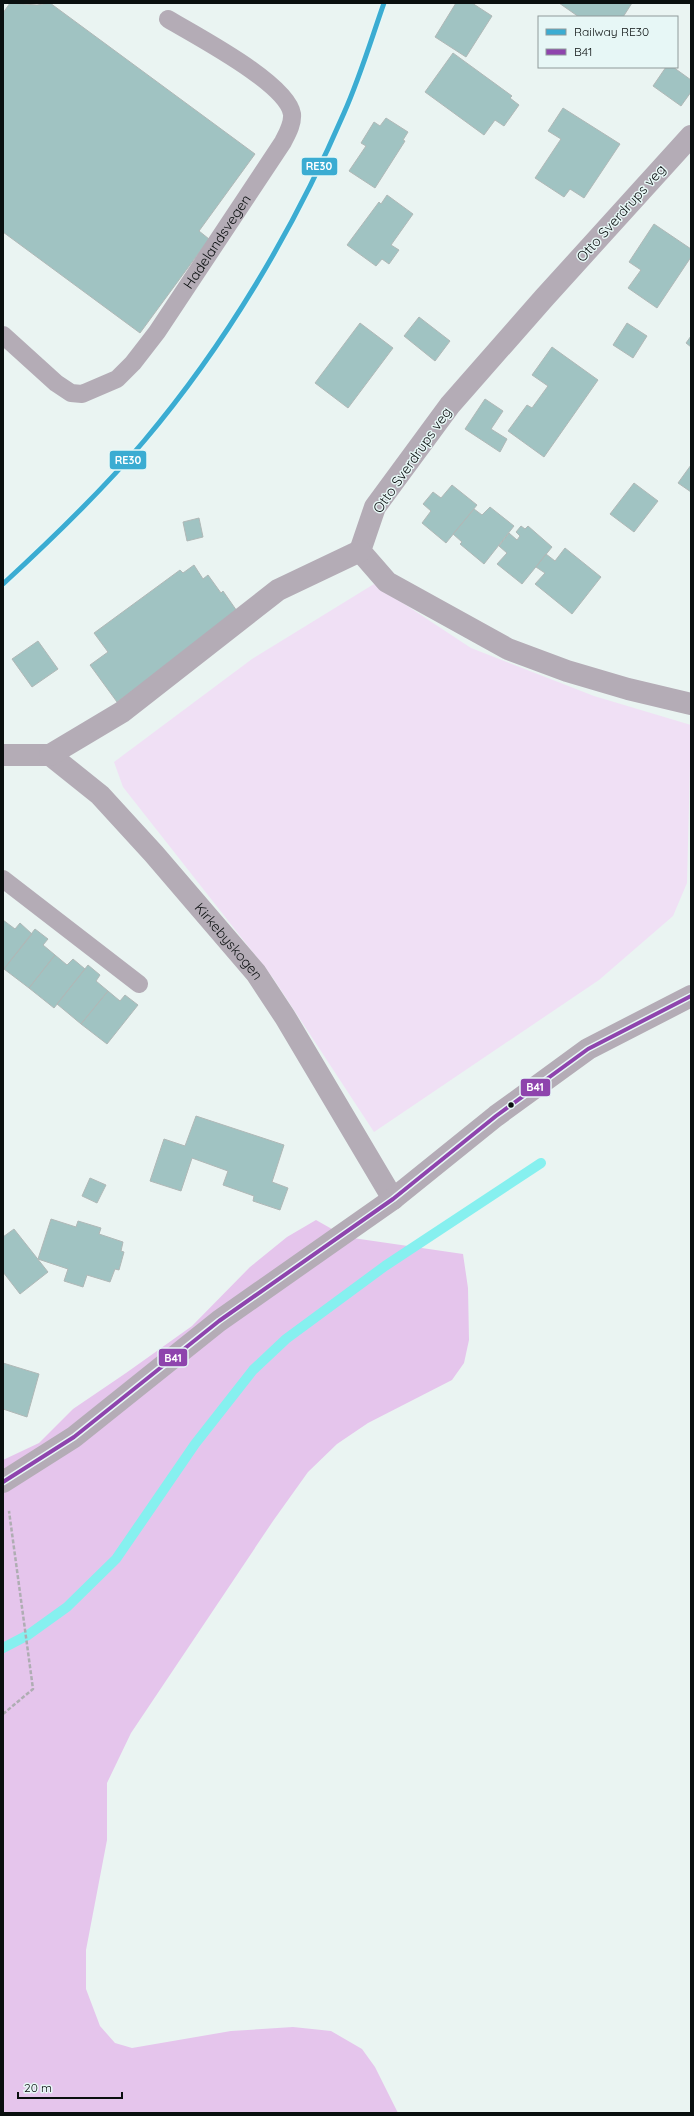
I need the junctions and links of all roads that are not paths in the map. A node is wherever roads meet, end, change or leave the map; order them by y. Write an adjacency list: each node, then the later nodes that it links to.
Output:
1 (168, 19): 3 (lane, Hadelandsvegen)
2 (691, 136): 4 (street, Otto Sverdrups veg)
3 (3, 335)
4 (360, 551): 5 (street); 7 (street)
5 (691, 704)
6 (3, 755): 7 (street)
7 (50, 755): 11 (street, Kirkebyskogen)
8 (3, 879): 9 (lane)
9 (139, 984)
10 (691, 996): 11 (street)
11 (392, 1199): 12 (street)
12 (3, 1482)

